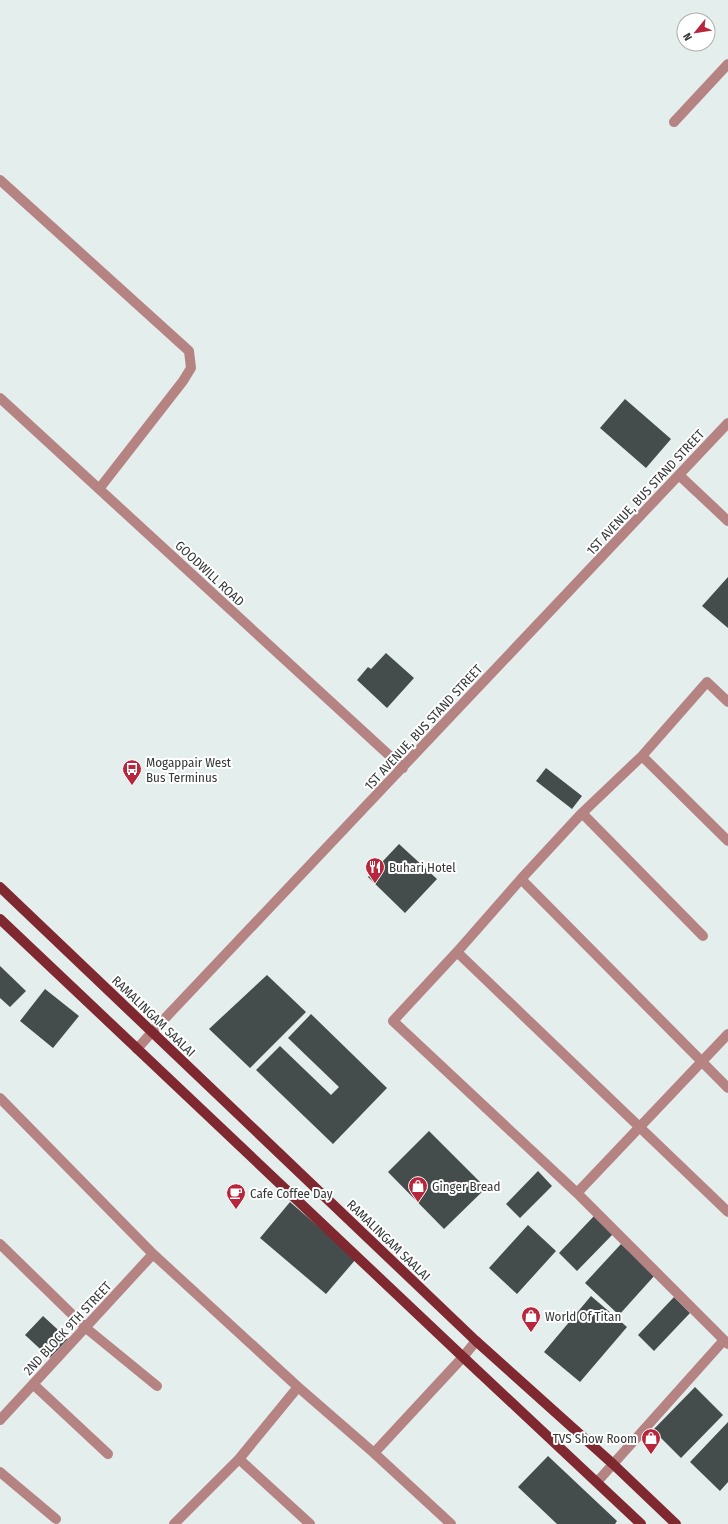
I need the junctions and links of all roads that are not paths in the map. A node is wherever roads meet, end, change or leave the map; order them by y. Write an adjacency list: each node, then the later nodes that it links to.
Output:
1 (728, 64): 2 (street)
2 (674, 122)
3 (0, 180): 7 (street)
4 (0, 398): 7 (street, GOODWILL ROAD)
5 (728, 423): 6 (street, 1ST AVENUE, BUS STAND STREET)
6 (678, 475): 8 (street); 11 (street, 1ST AVENUE, BUS STAND STREET)
7 (99, 489): 11 (street, GOODWILL ROAD)
8 (728, 521)
9 (728, 702): 10 (street)
10 (642, 756): 12 (street); 13 (street)
11 (403, 768): 19 (street, 1ST AVENUE, BUS STAND STREET)
12 (582, 813): 14 (street); 17 (street)
13 (728, 841)
14 (521, 879): 18 (street); 22 (street)
15 (0, 887): 19 (main road, RAMALINGAM SAALAI)
16 (0, 919): 21 (main road)
17 (703, 936)
18 (456, 952): 25 (street); 26 (street)
19 (152, 1032): 21 (street, 1ST AVENUE, BUS STAND STREET); 31 (main road, RAMALINGAM SAALAI)
20 (728, 1034): 22 (street)
21 (137, 1049): 33 (main road)
22 (702, 1062): 23 (street); 25 (street)
23 (728, 1088)
24 (0, 1098): 29 (street)
25 (639, 1127): 26 (street); 27 (street)
26 (577, 1193): 32 (street)
27 (728, 1212)
28 (0, 1244): 30 (street)
29 (153, 1254): 30 (street, 2ND BLOCK 9TH STREET); 36 (street)
30 (86, 1328): 34 (street, 2ND BLOCK 9TH STREET); 35 (street)
31 (476, 1341): 33 (street); 41 (main road, RAMALINGAM SAALAI)
32 (726, 1342): 41 (street)
33 (463, 1358): 38 (street); 43 (main road)
34 (33, 1384): 37 (street, 2ND BLOCK 9TH STREET); 39 (street)
35 (157, 1386)
36 (298, 1387): 38 (street); 40 (street)
37 (0, 1420)
38 (374, 1453): 47 (street)
39 (108, 1454)
40 (239, 1459): 45 (street); 46 (street)
41 (613, 1464): 43 (street); 49 (main road, RAMALINGAM SAALAI)
42 (0, 1472): 44 (street)
43 (597, 1482): 48 (main road)
44 (56, 1519)
45 (174, 1524)
46 (310, 1524)
47 (451, 1524)
48 (641, 1524)
49 (676, 1524)

